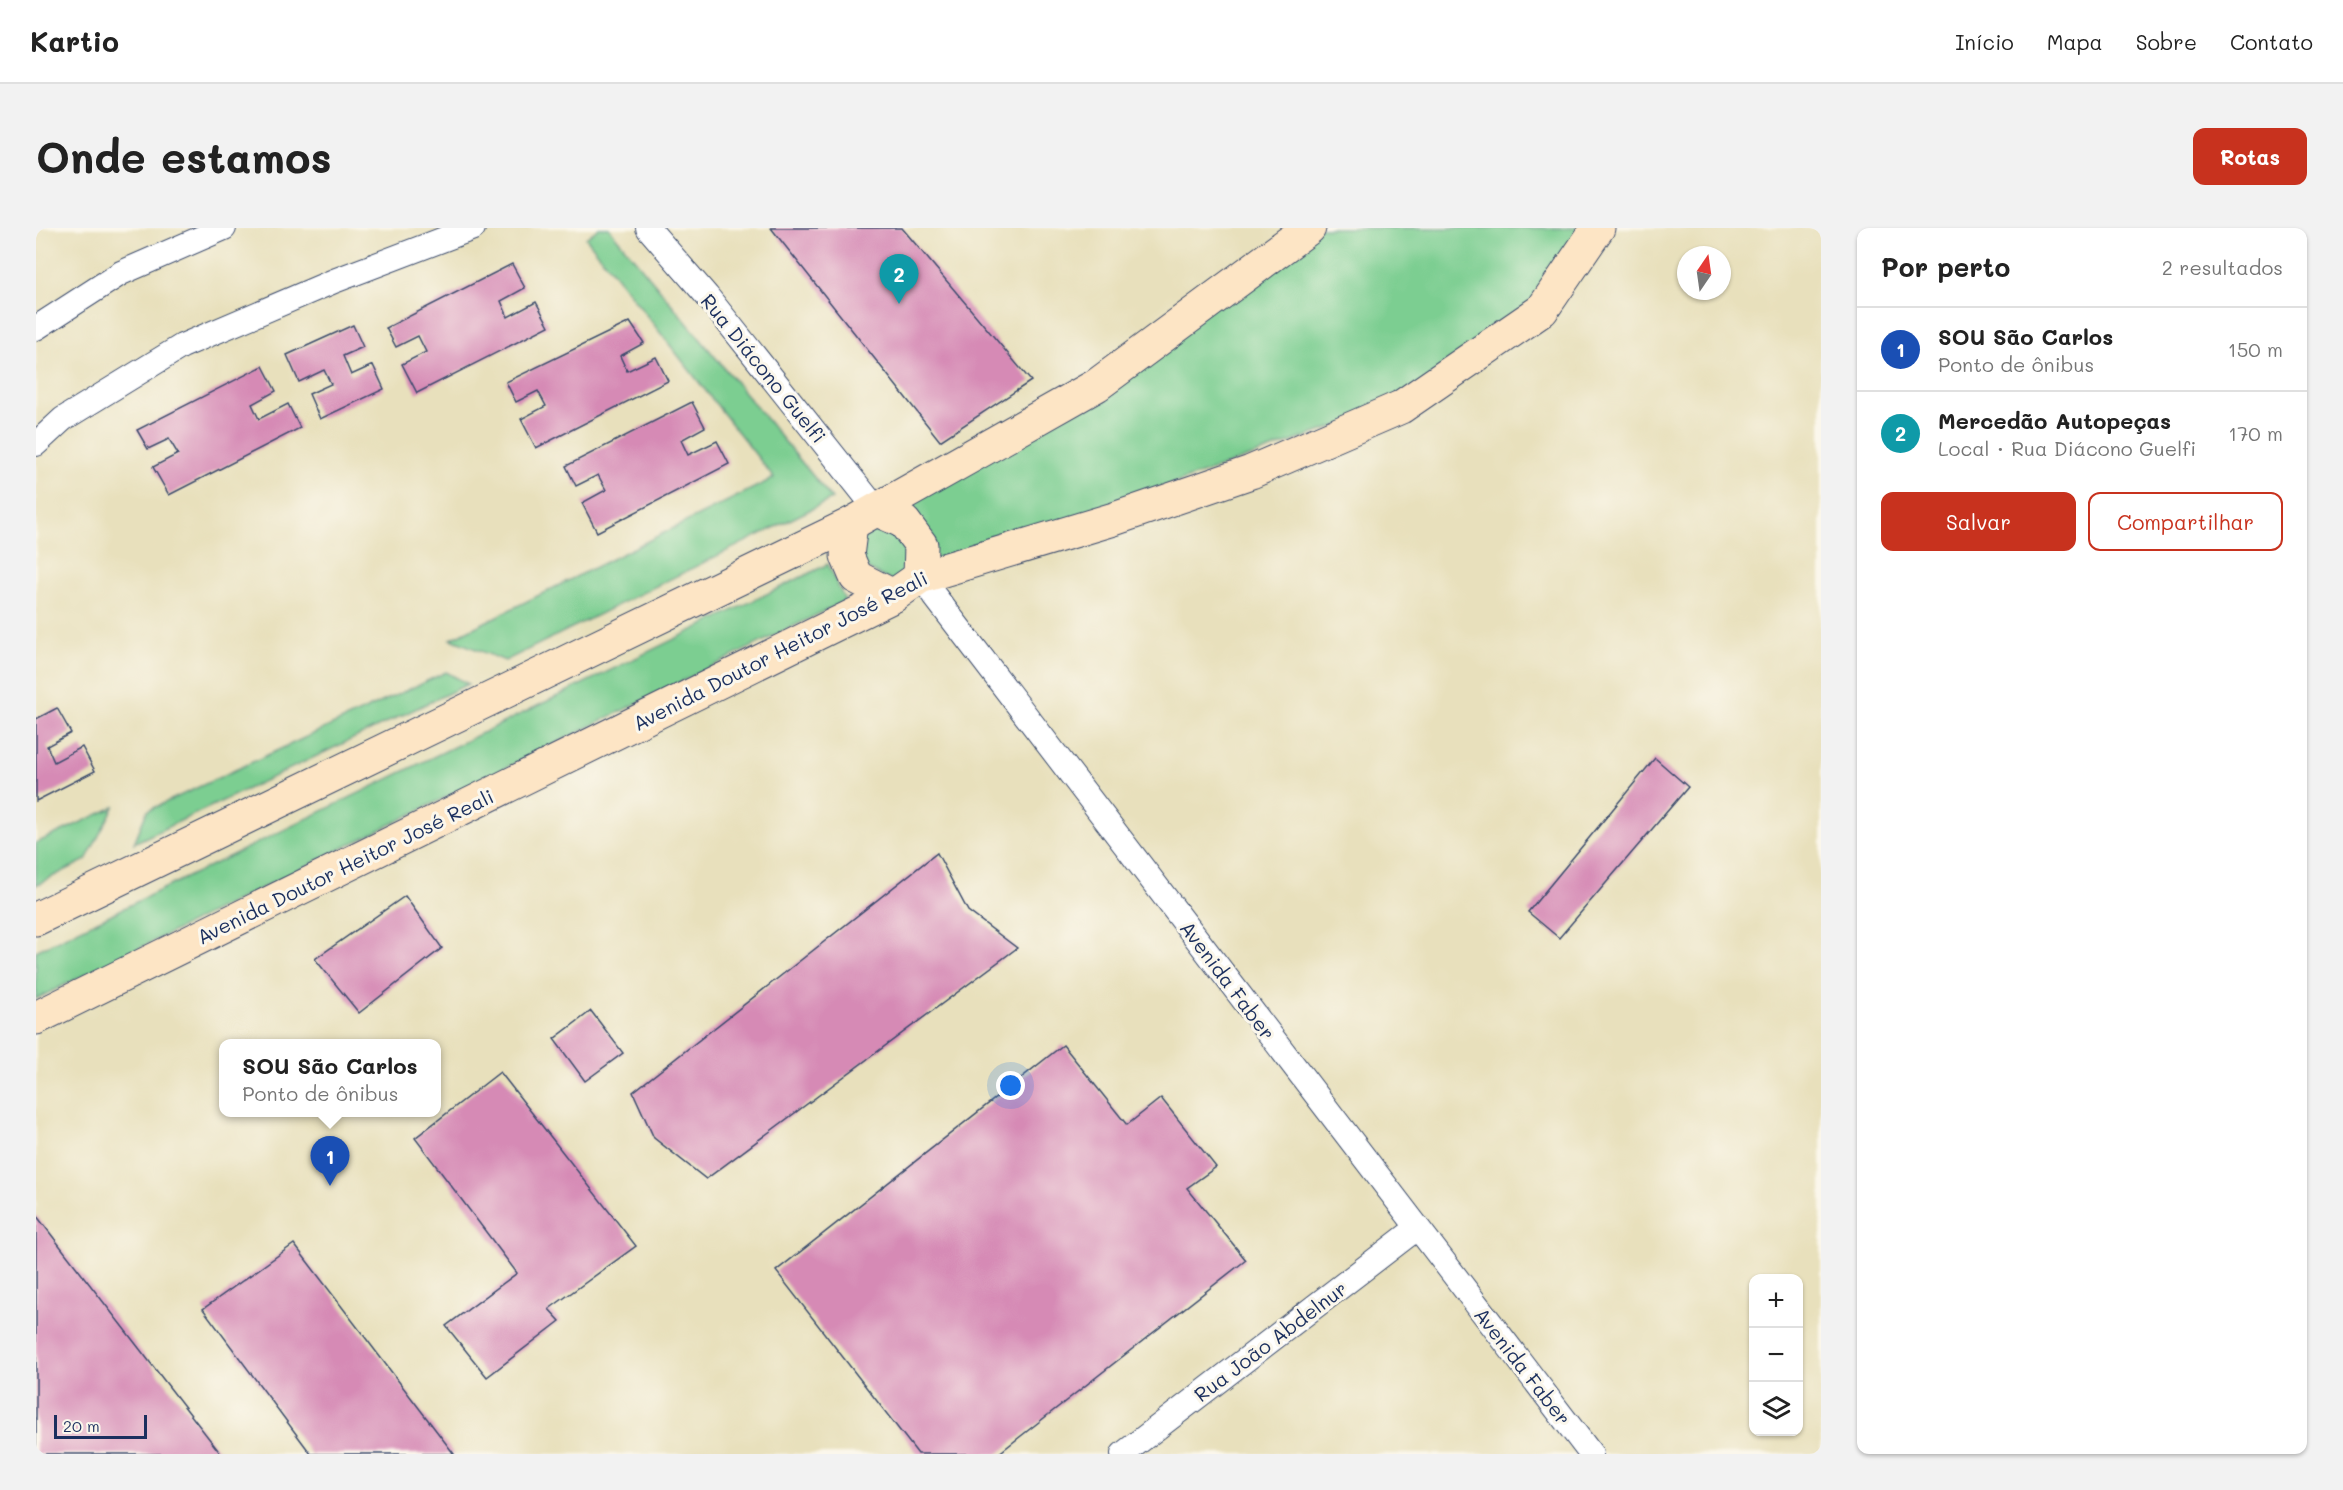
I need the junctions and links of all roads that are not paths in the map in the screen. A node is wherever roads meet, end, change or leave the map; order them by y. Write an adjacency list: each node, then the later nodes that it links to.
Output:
1 (224, 228): 6 (street)
2 (473, 228): 7 (street)
3 (648, 228): 8 (street, Rua Diácono Guelfi)
4 (1310, 228): 8 (main road)
5 (1598, 228): 9 (main road, Avenida Doutor Heitor José Reali)
6 (36, 328)
7 (36, 444)
8 (864, 517): 9 (main road); 10 (main road); 11 (main road)
9 (920, 577): 10 (main road, Avenida Doutor Heitor José Reali); 13 (street, Avenida Faber)
10 (893, 596): 12 (main road, Avenida Doutor Heitor José Reali)
11 (36, 920)
12 (36, 1018)
13 (1417, 1228): 14 (street, Rua João Abdelnur); 15 (street, Avenida Faber)
14 (1123, 1454)
15 (1591, 1454)

